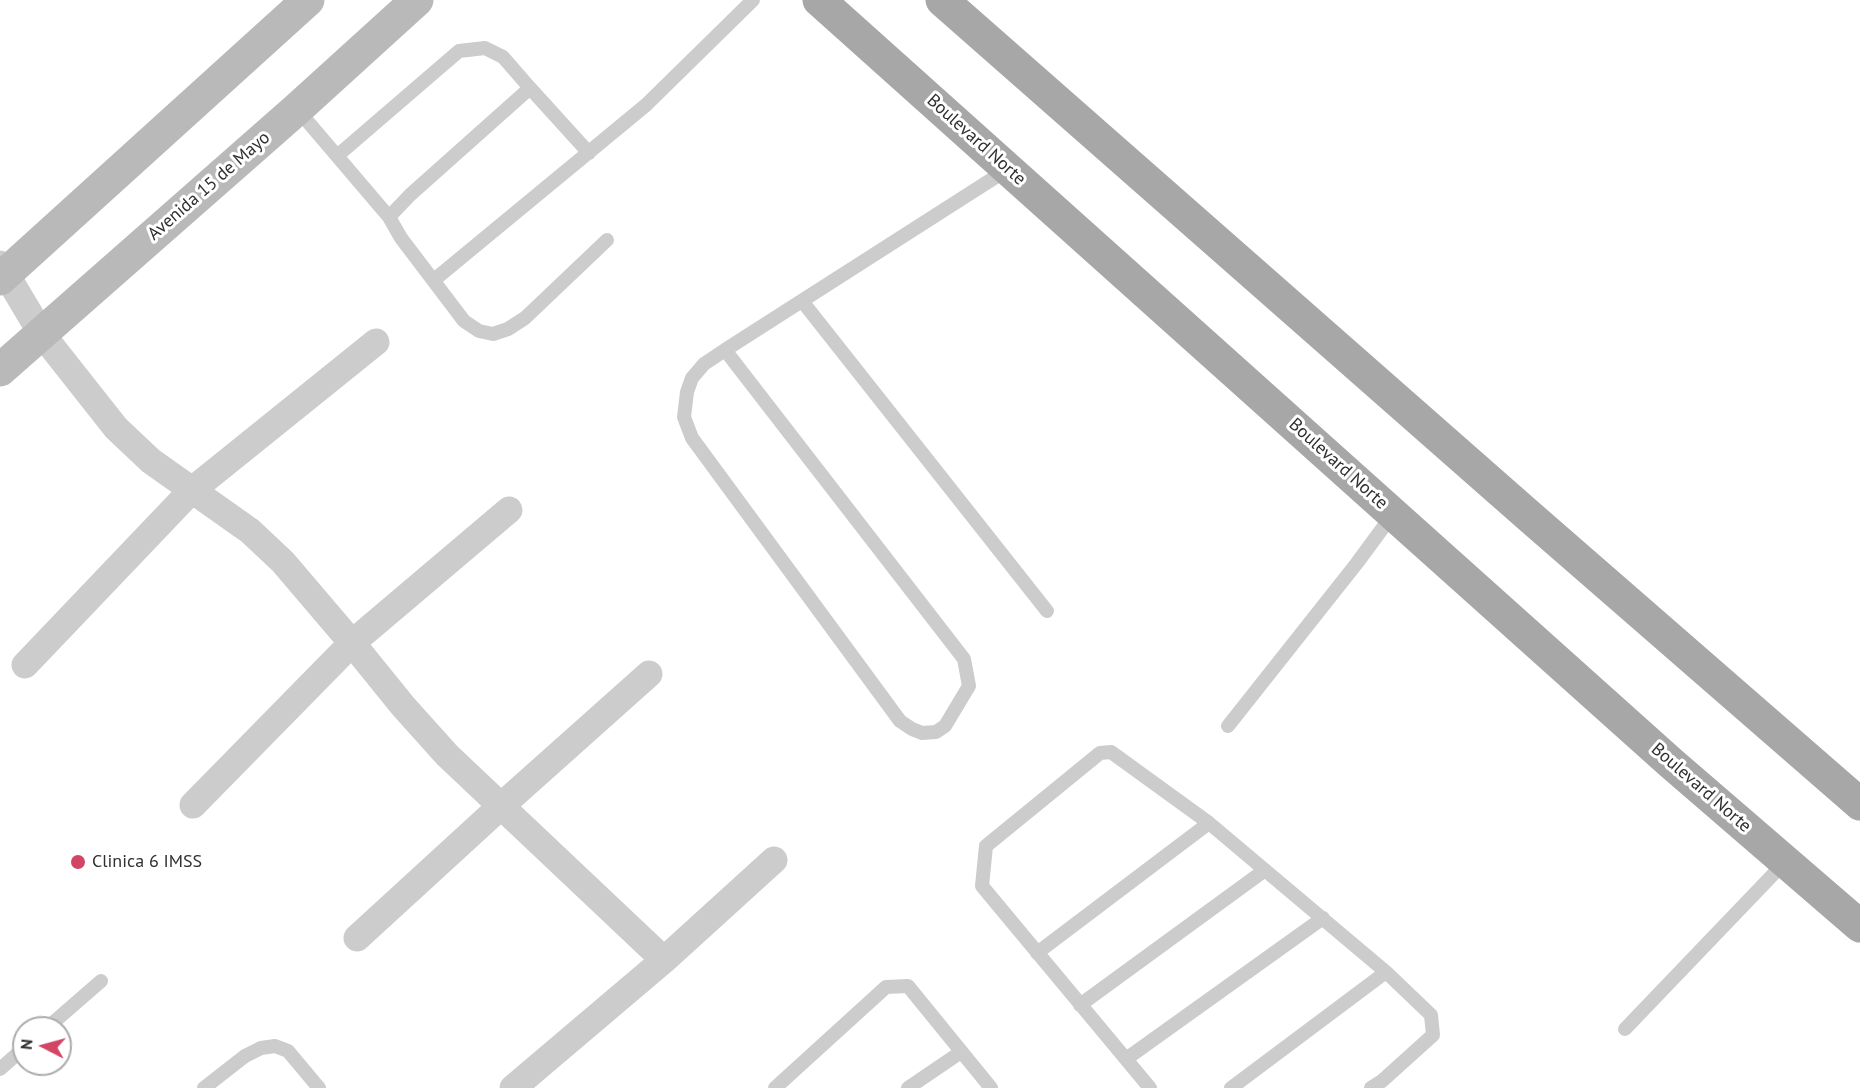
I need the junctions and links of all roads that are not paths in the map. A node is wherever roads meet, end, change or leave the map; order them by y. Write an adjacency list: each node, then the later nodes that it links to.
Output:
1 (308, 0): 13 (main road)
2 (417, 0): 7 (main road, Avenida 15 de Mayo)
3 (753, 0): 8 (lane)
4 (819, 0): 10 (main road, Boulevard Norte)
5 (942, 0): 28 (main road)
6 (530, 88): 8 (lane); 9 (lane); 11 (lane)
7 (297, 109): 9 (lane); 16 (main road, Avenida 15 de Mayo)
8 (589, 153): 14 (lane)
9 (337, 156): 11 (lane)
10 (1008, 169): 15 (lane); 22 (main road, Boulevard Norte)
11 (389, 217): 14 (lane)
12 (607, 240): 14 (lane)
13 (2, 272): 16 (street)
14 (434, 280)
15 (802, 301): 18 (lane); 23 (lane)
16 (41, 333): 19 (main road, Avenida 15 de Mayo); 20 (street)
17 (376, 342): 20 (street)
18 (725, 350): 18 (lane)
19 (0, 370)
20 (191, 491): 24 (street); 25 (street)
21 (509, 510): 24 (street)
22 (1393, 514): 27 (lane); 33 (main road, Boulevard Norte)
23 (1047, 611)
24 (352, 643): 29 (street); 30 (street)
25 (25, 665)
26 (649, 674): 30 (street)
27 (1228, 726)
28 (1860, 804)
29 (193, 805)
30 (500, 807): 37 (street); 39 (street)
31 (1209, 823): 34 (lane); 38 (lane); 38 (lane)
32 (774, 860): 39 (street)
33 (1786, 861): 36 (main road, Boulevard Norte); 44 (lane)
34 (1265, 870): 35 (lane); 42 (lane)
35 (1323, 918): 40 (lane); 47 (lane)
36 (1860, 926)
37 (357, 938)
38 (1037, 953): 42 (lane)
39 (664, 960): 52 (street)
40 (1386, 972): 49 (lane); 57 (lane)
41 (101, 981): 43 (lane)
42 (1080, 1005): 47 (lane)
43 (61, 1016)
44 (1625, 1029)
45 (961, 1052): 53 (lane); 54 (lane); 55 (lane)
46 (12, 1058): 48 (lane)
47 (1126, 1059): 56 (lane)
48 (0, 1069)
49 (1380, 1086)
50 (204, 1088): 51 (lane)
51 (319, 1088)
52 (513, 1088)
53 (775, 1088)
54 (908, 1088)
55 (991, 1088)
56 (1150, 1088)
57 (1231, 1088)

